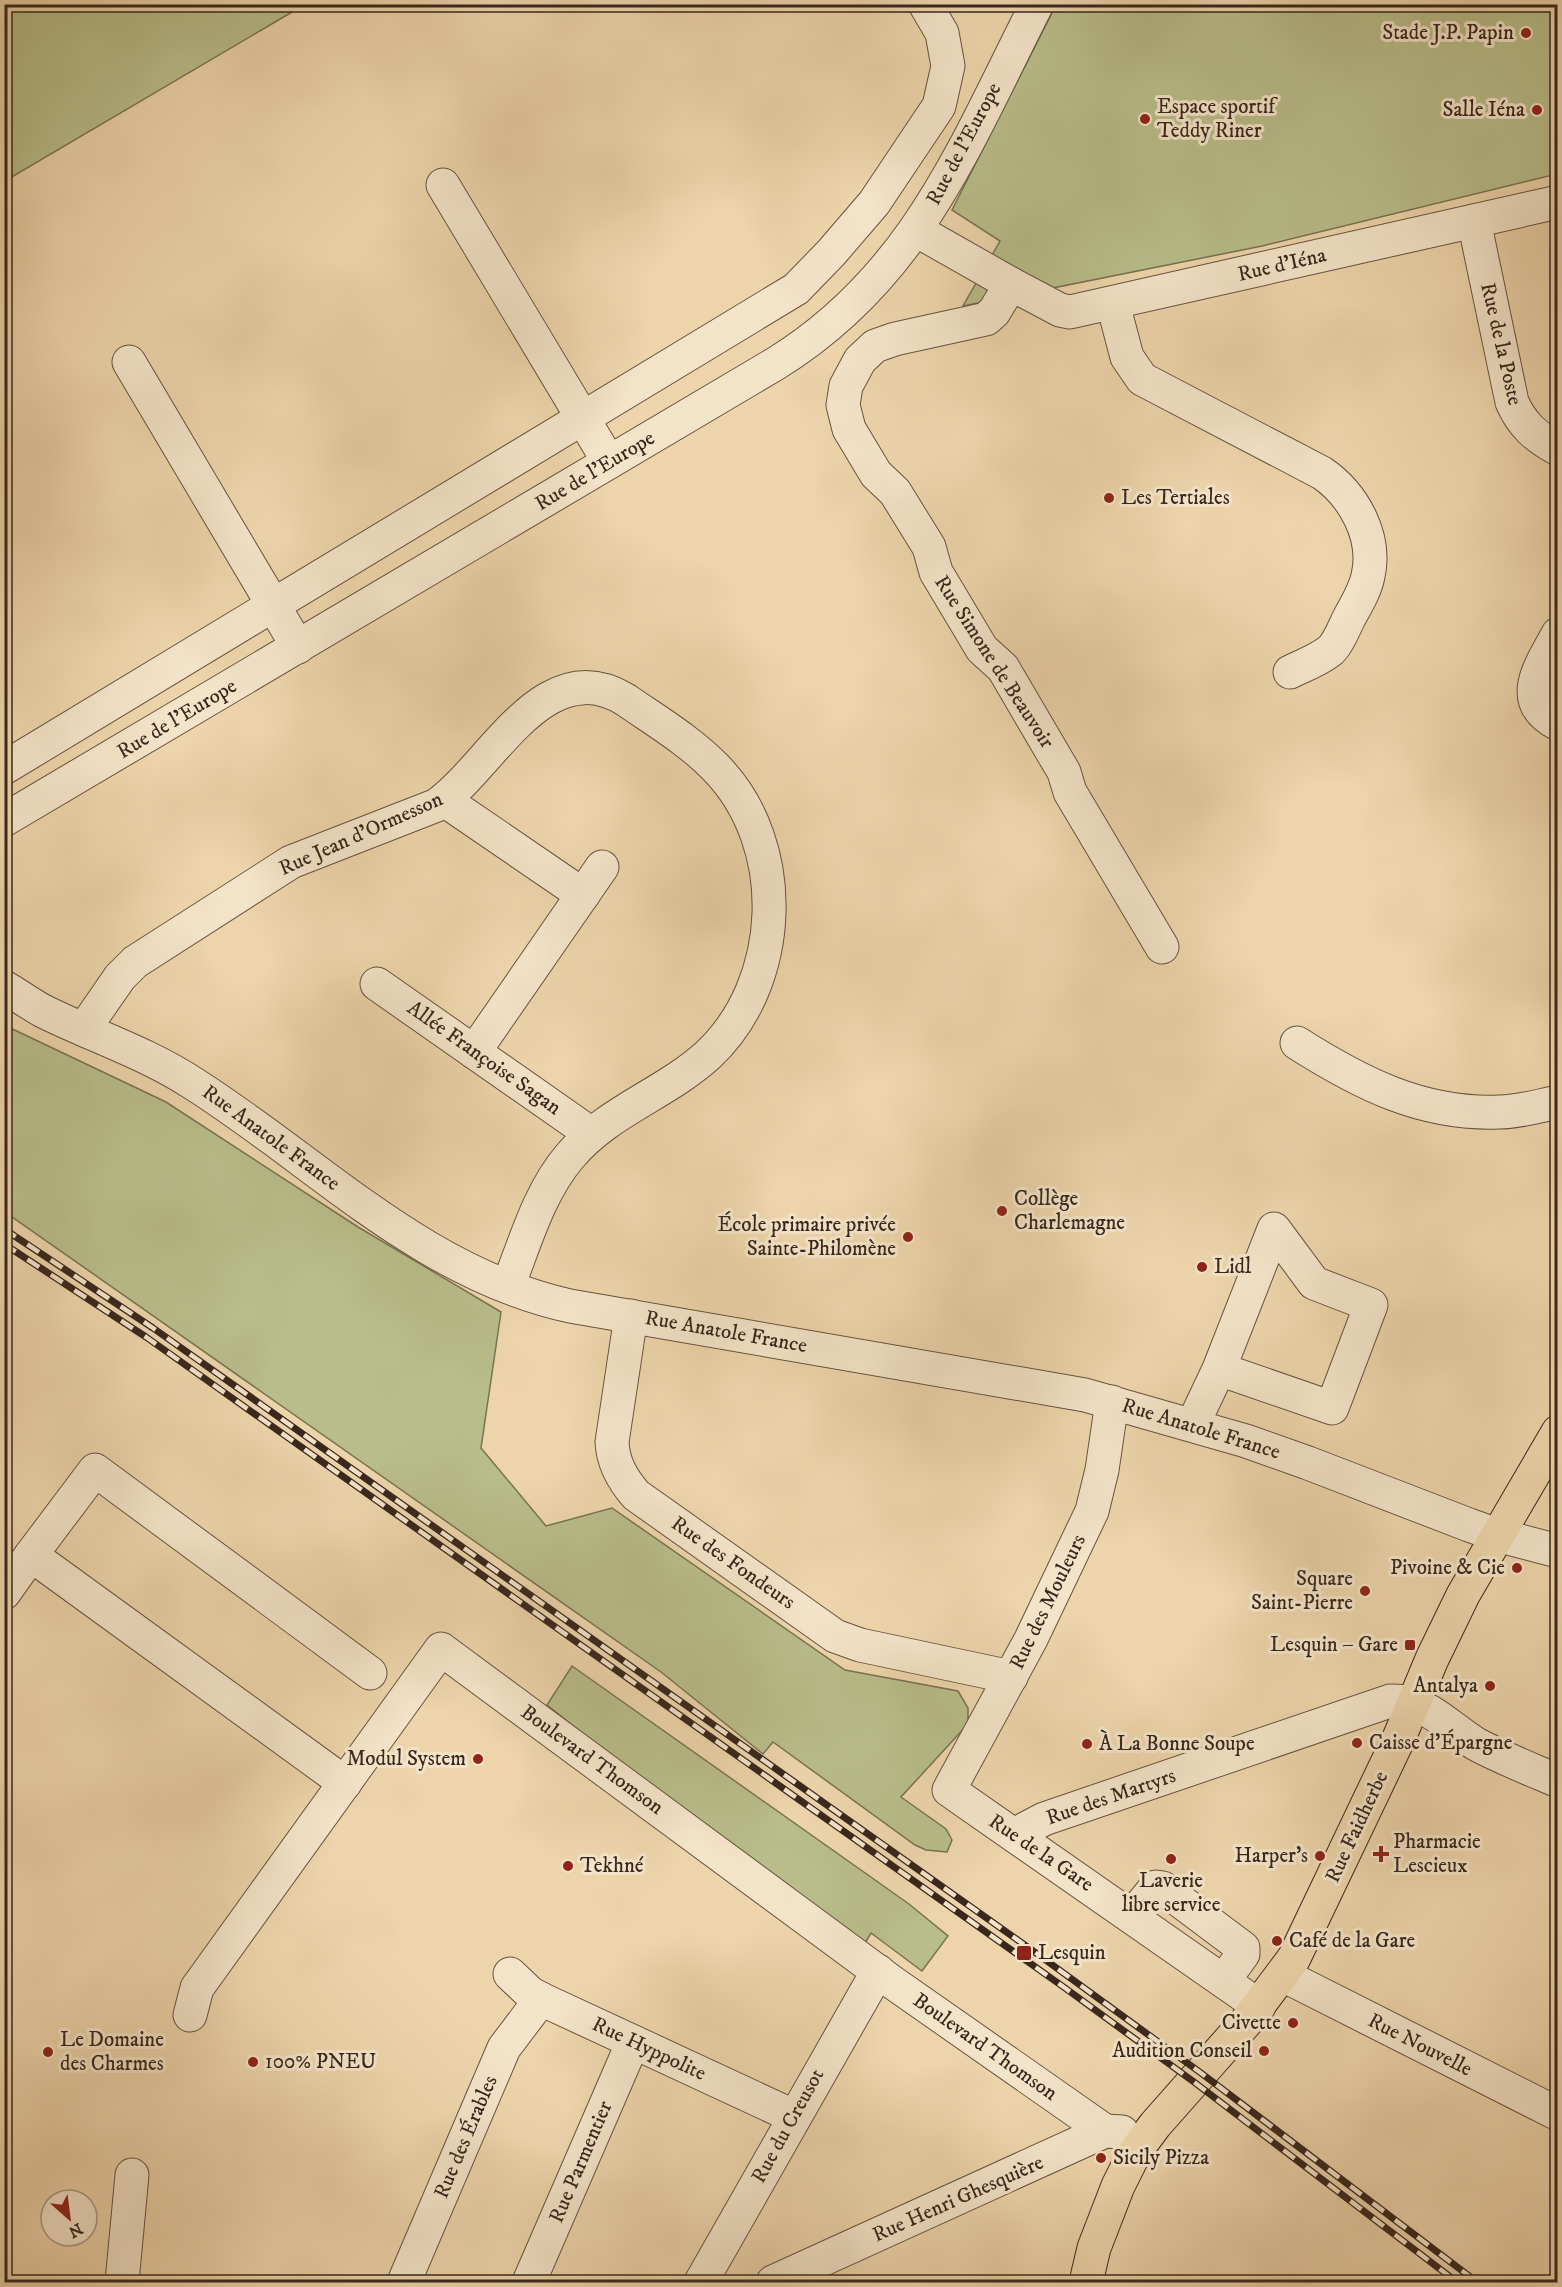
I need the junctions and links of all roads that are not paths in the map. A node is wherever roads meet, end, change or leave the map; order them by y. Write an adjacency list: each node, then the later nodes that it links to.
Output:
1 (925, 4): 10 (street)
2 (1037, 4): 6 (street, Rue de l'Europe)
3 (443, 185): 10 (street)
4 (1557, 202): 5 (street, Rue d'Iéna)
5 (1474, 221): 8 (street, Rue d'Iéna); 11 (street, Rue de la Poste)
6 (916, 230): 7 (street, Rue d'Iéna); 12 (street, Rue de l'Europe)
7 (1011, 284): 8 (street, Rue d'Iéna); 23 (street, Rue Simone de Beauvoir)
8 (1113, 304): 16 (street)
9 (129, 362): 13 (street)
10 (583, 418): 12 (street); 13 (street)
11 (1557, 449)
12 (609, 462): 15 (street, Rue de l'Europe)
13 (273, 605): 15 (street); 18 (street)
14 (1557, 634): 17 (street)
15 (298, 647): 20 (street, Rue de l'Europe)
16 (1290, 672)
17 (1557, 724)
18 (4, 768)
19 (444, 800): 22 (street); 26 (street, Rue Jean d'Ormesson); 30 (street, Rue Jean d'Ormesson)
20 (12, 818)
21 (602, 867): 22 (street)
22 (582, 895): 28 (street)
23 (1162, 947)
24 (377, 984): 28 (street, Allée Françoise Sagan)
25 (8, 988): 26 (street, Rue Anatole France)
26 (84, 1029): 31 (street, Rue Anatole France)
27 (1297, 1043): 29 (street)
28 (474, 1052): 30 (street, Allée Françoise Sagan)
29 (1557, 1102)
30 (590, 1133): 31 (street, Rue Jean d'Ormesson)
31 (508, 1286): 32 (street, Rue Anatole France)
32 (631, 1316): 34 (street, Rue Anatole France); 42 (street, Rue des Fondeurs)
33 (1219, 1369): 33 (street); 35 (street)
34 (1112, 1402): 35 (street, Rue Anatole France); 42 (street, Rue des Mouleurs)
35 (1193, 1424): 37 (street, Rue Anatole France)
36 (1557, 1432): 37 (main road, Rue Faidherbe)
37 (1497, 1535): 38 (street, Rue Anatole France); 43 (main road, Rue Faidherbe)
38 (1557, 1551)
39 (32, 1555): 40 (street); 41 (street); 45 (street)
40 (4, 1593)
41 (370, 1673)
42 (1011, 1677): 46 (street, Rue des Mouleurs)
43 (1413, 1703): 44 (street); 47 (street, Rue des Martyrs); 50 (main road, Rue Faidherbe)
44 (1557, 1782)
45 (345, 1783): 48 (street, Boulevard Thomson); 53 (street, Boulevard Thomson)
46 (949, 1790): 47 (street, Rue de la Gare)
47 (1017, 1837): 52 (street, Rue de la Gare)
48 (878, 1971): 56 (street, Rue du Creusot); 57 (street, Boulevard Thomson)
49 (510, 1974): 51 (street, Rue Hyppolite)
50 (1283, 1975): 52 (main road, Rue Faidherbe); 55 (street, Rue Nouvelle)
51 (541, 1999): 54 (street, Rue Hyppolite); 61 (street, Rue des Érables)
52 (1259, 2006): 58 (main road, Rue Faidherbe)
53 (190, 2015)
54 (633, 2042): 56 (street, Rue Hyppolite); 62 (street, Rue Parmentier)
55 (1557, 2114)
56 (793, 2116): 63 (street, Rue du Creusot)
57 (1106, 2131): 58 (street); 64 (street, Rue Henri Ghesquière)
58 (1144, 2139): 65 (main road, Rue Faidherbe)
59 (132, 2175): 60 (street)
60 (122, 2283)
61 (404, 2283)
62 (529, 2283)
63 (701, 2283)
64 (773, 2283)
65 (1086, 2283)

